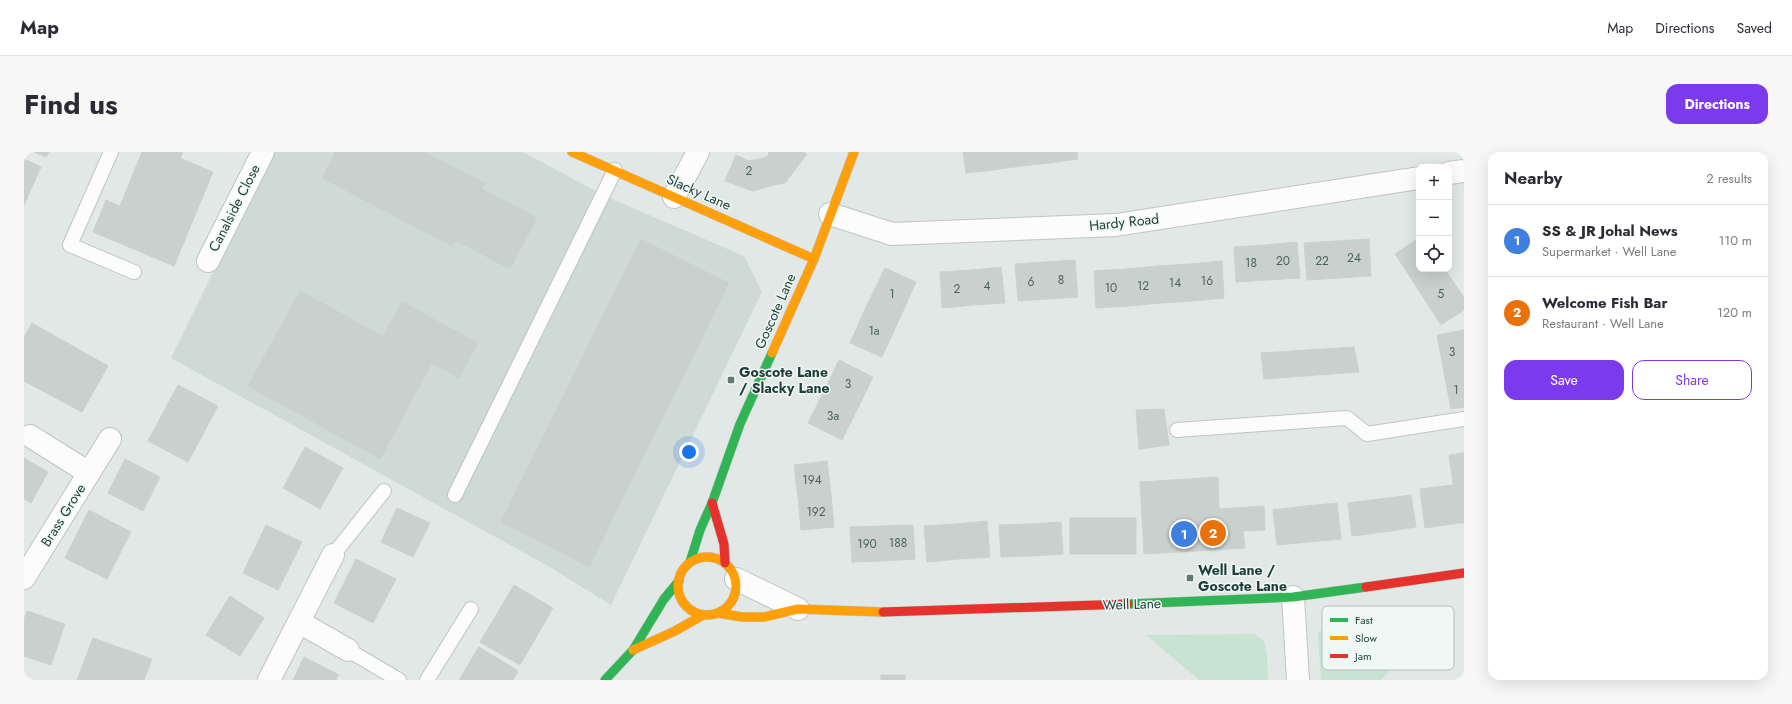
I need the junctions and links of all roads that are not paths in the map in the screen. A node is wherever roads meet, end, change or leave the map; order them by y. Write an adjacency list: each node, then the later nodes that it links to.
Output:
1 (111, 152): 14 (lane)
2 (572, 152): 6 (street, Slacky Lane)
3 (698, 152): 10 (street)
4 (854, 152): 11 (street, Goscote Lane)
5 (259, 153): 13 (street, Canalside Close)
6 (615, 170): 10 (street, Slacky Lane); 21 (lane)
7 (1464, 171): 8 (street)
8 (1452, 173)
9 (1416, 178): 11 (street, Hardy Road)
10 (674, 197): 12 (street, Slacky Lane)
11 (830, 214): 12 (street, Goscote Lane)
12 (814, 259): 22 (street, Goscote Lane)
13 (208, 261)
14 (134, 272)
15 (1464, 419): 16 (lane)
16 (1177, 430)
17 (27, 434): 19 (street, Brass Grove)
18 (110, 439): 19 (street, Brass Grove)
19 (89, 473): 27 (street, Brass Grove)
20 (384, 491): 23 (lane)
21 (455, 495)
22 (712, 503): 24 (street, Goscote Lane); 25 (street)
23 (333, 555): 34 (street)
24 (690, 562): 25 (street); 28 (street)
25 (730, 571): 31 (street, Well Lane); 32 (street)
26 (1464, 574): 29 (street, Well Lane)
27 (24, 578)
28 (679, 581): 33 (street); 36 (street)
29 (1293, 598): 31 (street, Well Lane); 41 (street)
30 (471, 609): 39 (lane)
31 (798, 609): 32 (street, Well Lane)
32 (718, 613): 33 (street)
33 (703, 615): 36 (street)
34 (299, 622): 35 (street); 37 (street)
35 (348, 650): 38 (lane)
36 (633, 650): 40 (street)
37 (269, 680)
38 (399, 680)
39 (427, 680)
40 (605, 680)
41 (1298, 680)

